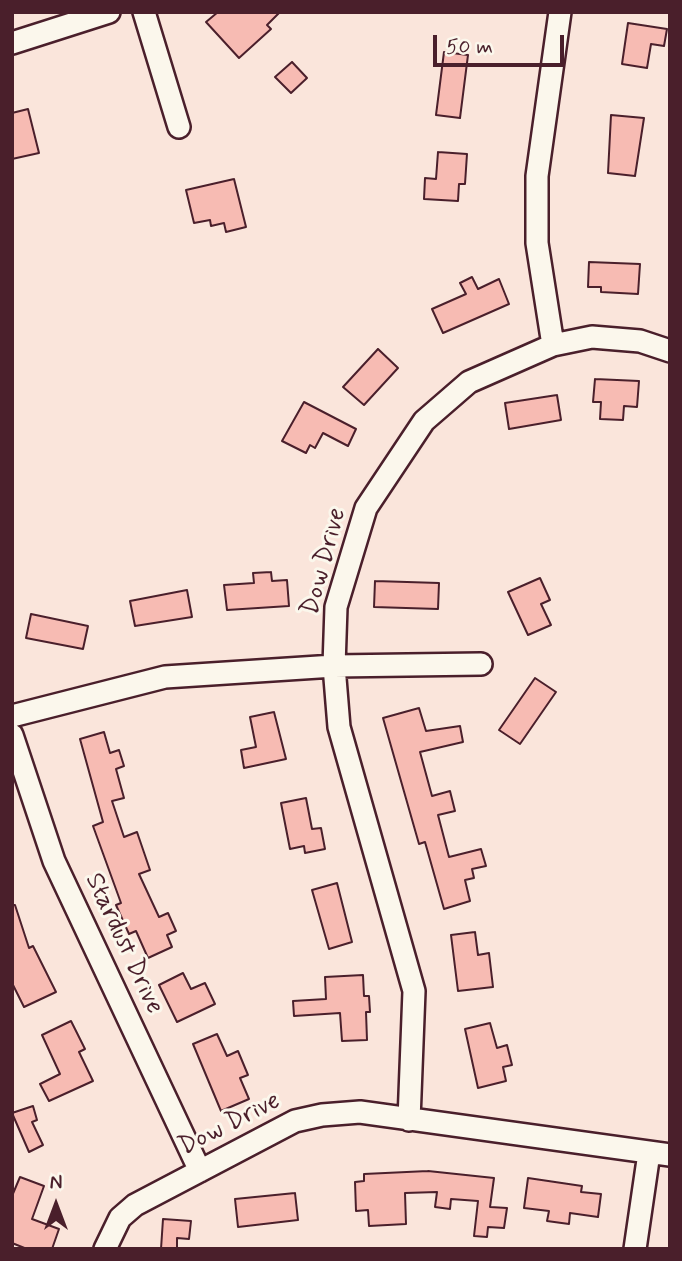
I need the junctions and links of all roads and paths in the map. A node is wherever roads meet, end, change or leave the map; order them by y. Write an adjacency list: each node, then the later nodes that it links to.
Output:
1 (109, 12): 4 (street)
2 (144, 12): 5 (street)
3 (560, 12): 6 (street)
4 (12, 43)
5 (179, 127)
6 (553, 345): 7 (street, Dow Drive); 9 (street, Dow Drive)
7 (670, 351)
8 (481, 664): 9 (street)
9 (334, 667): 10 (street); 12 (street, Dow Drive)
10 (12, 716)
11 (12, 735): 14 (street, Stardust Drive)
12 (409, 1120): 13 (street, Dow Drive); 14 (street, Dow Drive)
13 (659, 1154): 16 (street)
14 (200, 1171): 15 (street, Dow Drive)
15 (105, 1249)
16 (635, 1249)

